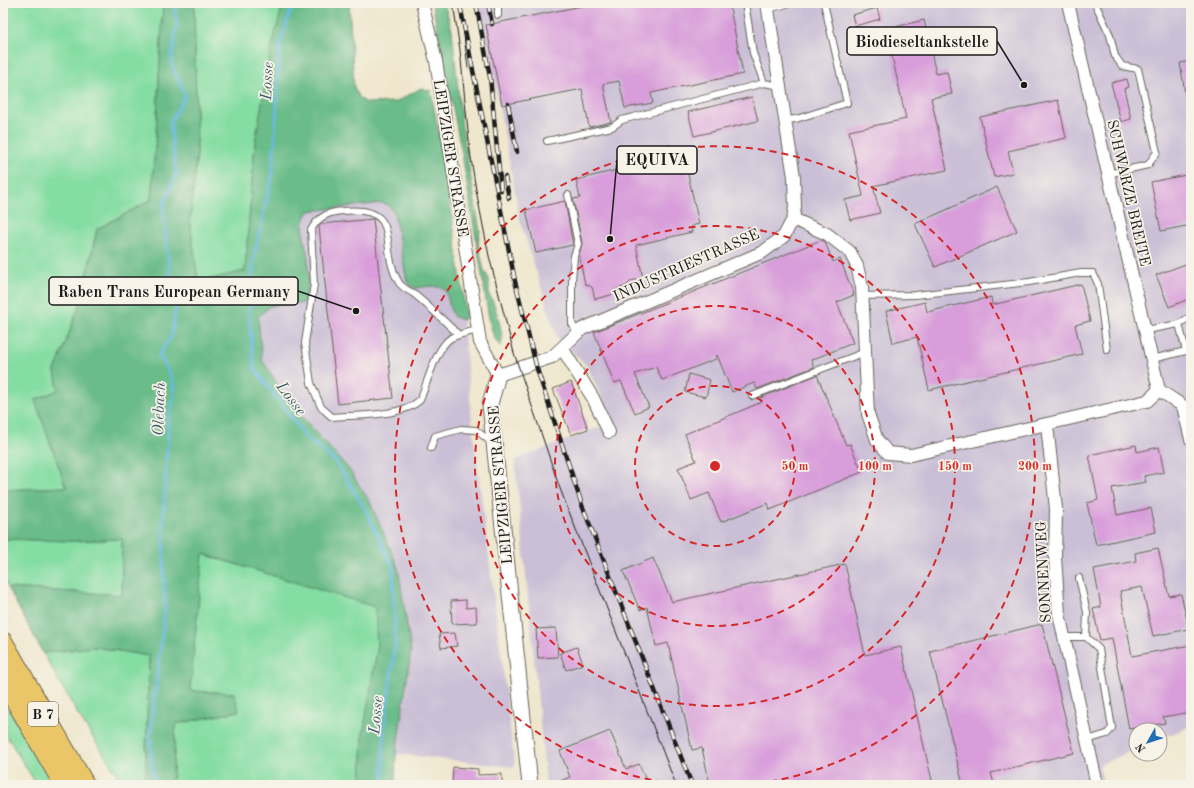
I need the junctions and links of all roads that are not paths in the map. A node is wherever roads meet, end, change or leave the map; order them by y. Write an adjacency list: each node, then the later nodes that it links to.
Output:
1 (422, 3): 20 (street, LEIPZIGER STRASSE)
2 (498, 3): 9 (lane)
3 (744, 3): 10 (lane)
4 (791, 3): 8 (lane)
5 (824, 3): 12 (lane)
6 (1068, 3): 14 (street, SCHWARZE BREITE)
7 (1094, 3): 14 (lane)
8 (767, 6): 11 (street, INDUSTRIESTRASSE)
9 (498, 15)
10 (764, 83): 11 (lane); 13 (lane)
11 (781, 86): 12 (street, INDUSTRIESTRASSE)
12 (786, 120): 16 (street, INDUSTRIESTRASSE)
13 (547, 141)
14 (1108, 174): 21 (street, SCHWARZE BREITE)
15 (568, 195): 22 (lane)
16 (793, 219): 17 (street); 22 (street, INDUSTRIESTRASSE)
17 (862, 296): 25 (lane); 26 (street)
18 (1191, 316): 19 (lane)
19 (1179, 324): 21 (lane); 27 (lane)
20 (478, 330): 23 (lane); 29 (street, LEIPZIGER STRASSE)
21 (1146, 330): 28 (street, SCHWARZE BREITE)
22 (578, 333): 24 (street, INDUSTRIESTRASSE)
23 (460, 335): 23 (lane)
24 (562, 348): 29 (street, INDUSTRIESTRASSE); 33 (street)
25 (1107, 350)
26 (865, 352): 31 (lane); 32 (street)
27 (1189, 352): 28 (lane)
28 (1152, 360): 30 (street, SCHWARZE BREITE)
29 (498, 375): 35 (street, LEIPZIGER STRASSE)
30 (1160, 390): 32 (street); 34 (street)
31 (752, 396)
32 (1047, 425): 42 (street, SONNENWEG)
33 (609, 432)
34 (1191, 439)
35 (494, 445): 36 (lane); 45 (street, LEIPZIGER STRASSE)
36 (431, 448)
37 (1079, 578): 39 (lane)
38 (1069, 637): 39 (lane)
39 (1086, 637): 42 (lane)
40 (3, 642): 44 (highway, B 7)
41 (3, 679): 43 (highway, B 7)
42 (1087, 740): 46 (street, SONNENWEG)
43 (64, 785)
44 (85, 785)
45 (530, 785)
46 (1097, 785)

